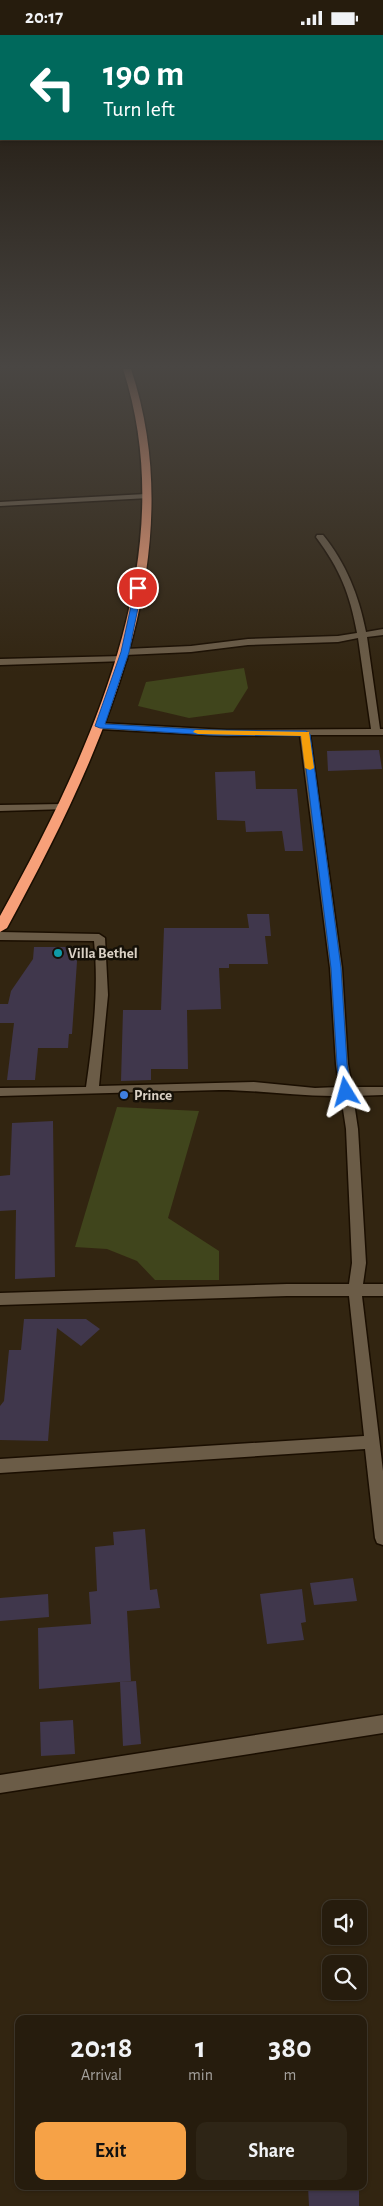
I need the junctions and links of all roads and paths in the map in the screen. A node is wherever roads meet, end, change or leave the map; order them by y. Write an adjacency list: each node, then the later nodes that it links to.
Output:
1 (144, 470): 2 (highway)
2 (146, 496): 3 (street); 7 (highway)
3 (0, 504)
4 (320, 537): 6 (street)
5 (383, 631): 6 (street)
6 (361, 635): 7 (street); 10 (street)
7 (124, 655): 8 (street); 9 (highway)
8 (0, 662)
9 (100, 726): 11 (street); 13 (highway)
10 (379, 732): 11 (street)
11 (306, 734): 19 (street)
12 (0, 807): 13 (street)
13 (63, 807): 14 (highway)
14 (0, 928)
15 (0, 936): 16 (street)
16 (92, 1091): 18 (street); 19 (street)
17 (383, 1091): 19 (street)
18 (0, 1092)
19 (346, 1092): 21 (street)
20 (383, 1290): 21 (street)
21 (355, 1291): 22 (street); 23 (street)
22 (0, 1299)
23 (373, 1442): 24 (street); 25 (street)
24 (0, 1466)
25 (383, 1538)
26 (383, 1724): 27 (street)
27 (0, 1784)

